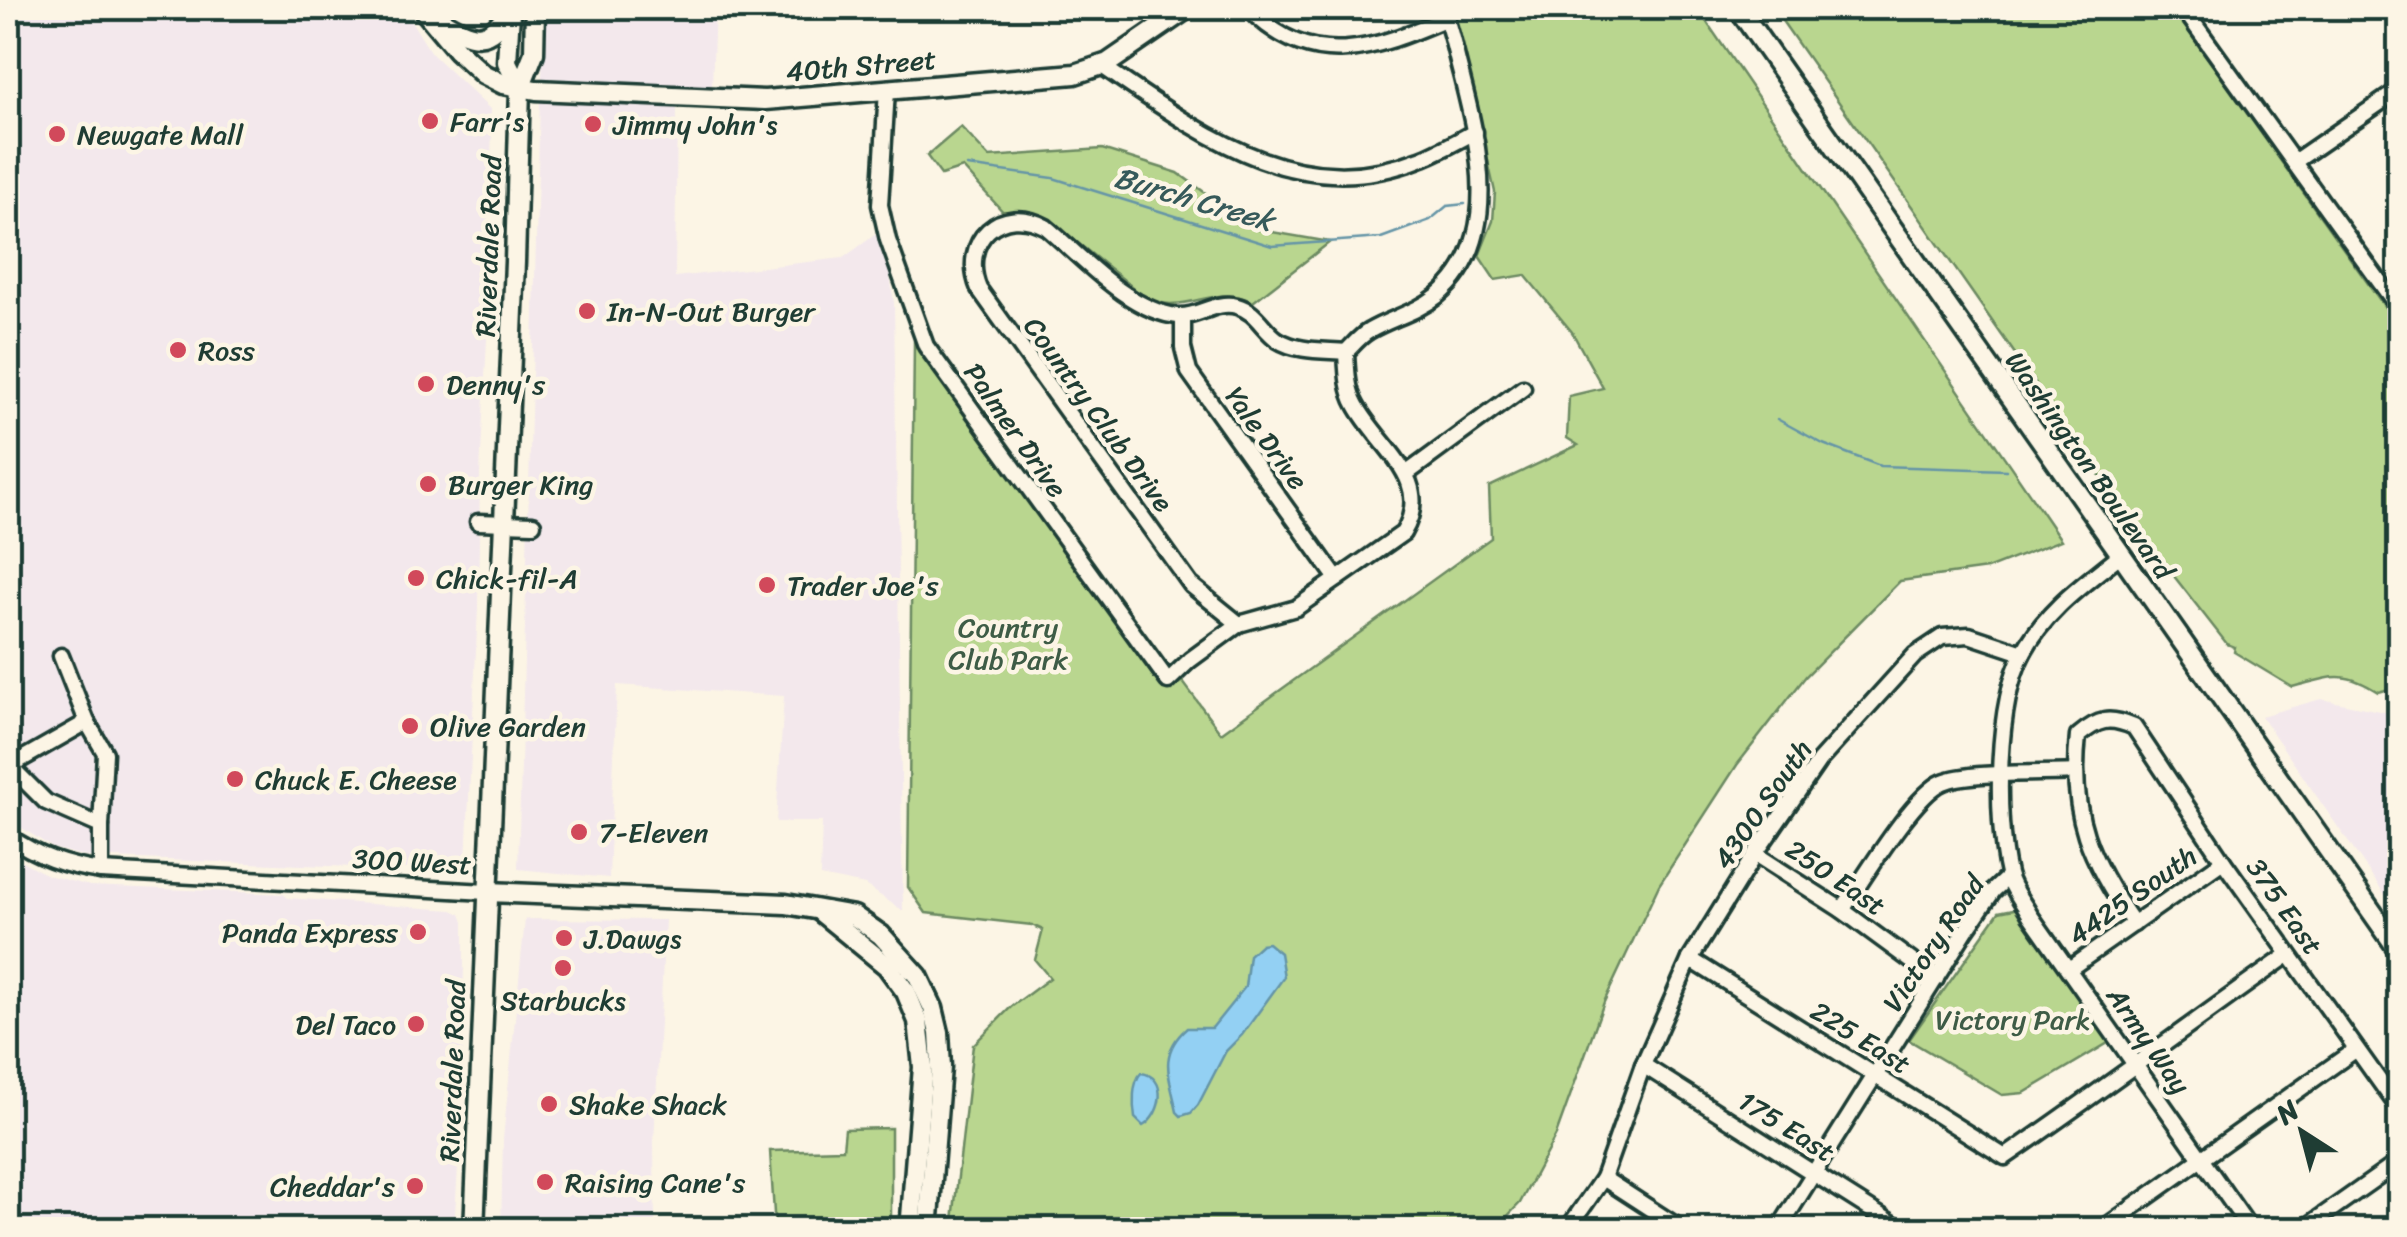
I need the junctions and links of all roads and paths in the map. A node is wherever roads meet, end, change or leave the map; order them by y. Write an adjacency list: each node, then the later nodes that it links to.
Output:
1 (510, 8): 8 (main road); 14 (main road, Riverdale Road)
2 (535, 8): 14 (main road, Riverdale Road)
3 (1188, 8): 11 (main road, 40th Street)
4 (1248, 8): 9 (street)
5 (1738, 8): 25 (main road, Washington Boulevard)
6 (2183, 8): 16 (street)
7 (2393, 8): 10 (street)
8 (424, 9): 14 (main road)
9 (1444, 13): 15 (street)
10 (2400, 17)
11 (1102, 66): 13 (main road, 40th Street); 15 (street)
12 (2400, 88): 16 (street)
13 (886, 90): 14 (main road, 40th Street); 27 (street, Palmer Drive)
14 (520, 98): 22 (main road, Riverdale Road)
15 (1476, 132): 19 (street)
16 (2294, 162): 17 (street)
17 (2400, 310)
18 (1182, 317): 19 (street); 26 (street, Yale Drive); 27 (street, Country Club Drive)
19 (1346, 352): 21 (street)
20 (1523, 388): 21 (street)
21 (1406, 474): 26 (street)
22 (503, 514): 23 (street); 24 (street); 40 (main road, Riverdale Road)
23 (478, 522)
24 (533, 524)
25 (2120, 555): 28 (street); 44 (main road, Washington Boulevard)
26 (1337, 579): 27 (street)
27 (1239, 624)
28 (2023, 653): 33 (street, Victory Road); 36 (street, 4300 South)
29 (61, 656): 30 (street)
30 (88, 722): 31 (street); 34 (street)
31 (9, 766): 34 (street)
32 (2074, 772): 33 (street); 37 (street, 375 East); 43 (street)
33 (2002, 776): 39 (street, Victory Road); 41 (street)
34 (101, 826): 38 (street)
35 (8, 836): 38 (street, 300 West)
36 (1755, 854): 41 (street, 250 East); 46 (street, 4300 South)
37 (2223, 862): 43 (street, 4425 South); 45 (street, 375 East)
38 (101, 871): 40 (street, 300 West)
39 (2008, 877): 47 (street, Army Way); 48 (street, Victory Road)
40 (487, 892): 42 (main road, 300 West); 58 (main road, Riverdale Road)
41 (1842, 910): 48 (street, 250 East)
42 (821, 911): 59 (main road); 60 (main road, 300 West)
43 (2134, 924): 47 (street, 4425 South)
44 (2400, 952)
45 (2288, 955): 49 (street, 375 East); 50 (street)
46 (1690, 959): 51 (street, 4300 South); 52 (street, 225 East)
47 (2069, 969): 50 (street, Army Way)
48 (1936, 980): 52 (street, Victory Road)
49 (2355, 1050): 53 (street, 375 East); 54 (street)
50 (2136, 1064): 52 (street, 225 East); 54 (street, Army Way)
51 (1643, 1065): 56 (street, 175 East); 57 (street, 4300 South)
52 (1875, 1076): 56 (street, Victory Road)
53 (2400, 1110)
54 (2201, 1159): 65 (street); 66 (street, Army Way)
55 (2400, 1161): 67 (street)
56 (1813, 1173): 63 (street, Victory Road); 64 (street, 175 East)
57 (1603, 1178): 61 (street, 4300 South); 62 (street)
58 (474, 1230)
59 (910, 1230)
60 (928, 1230)
61 (1567, 1230)
62 (1684, 1230)
63 (1778, 1230)
64 (1904, 1230)
65 (2101, 1230)
66 (2252, 1230)
67 (2302, 1230)

